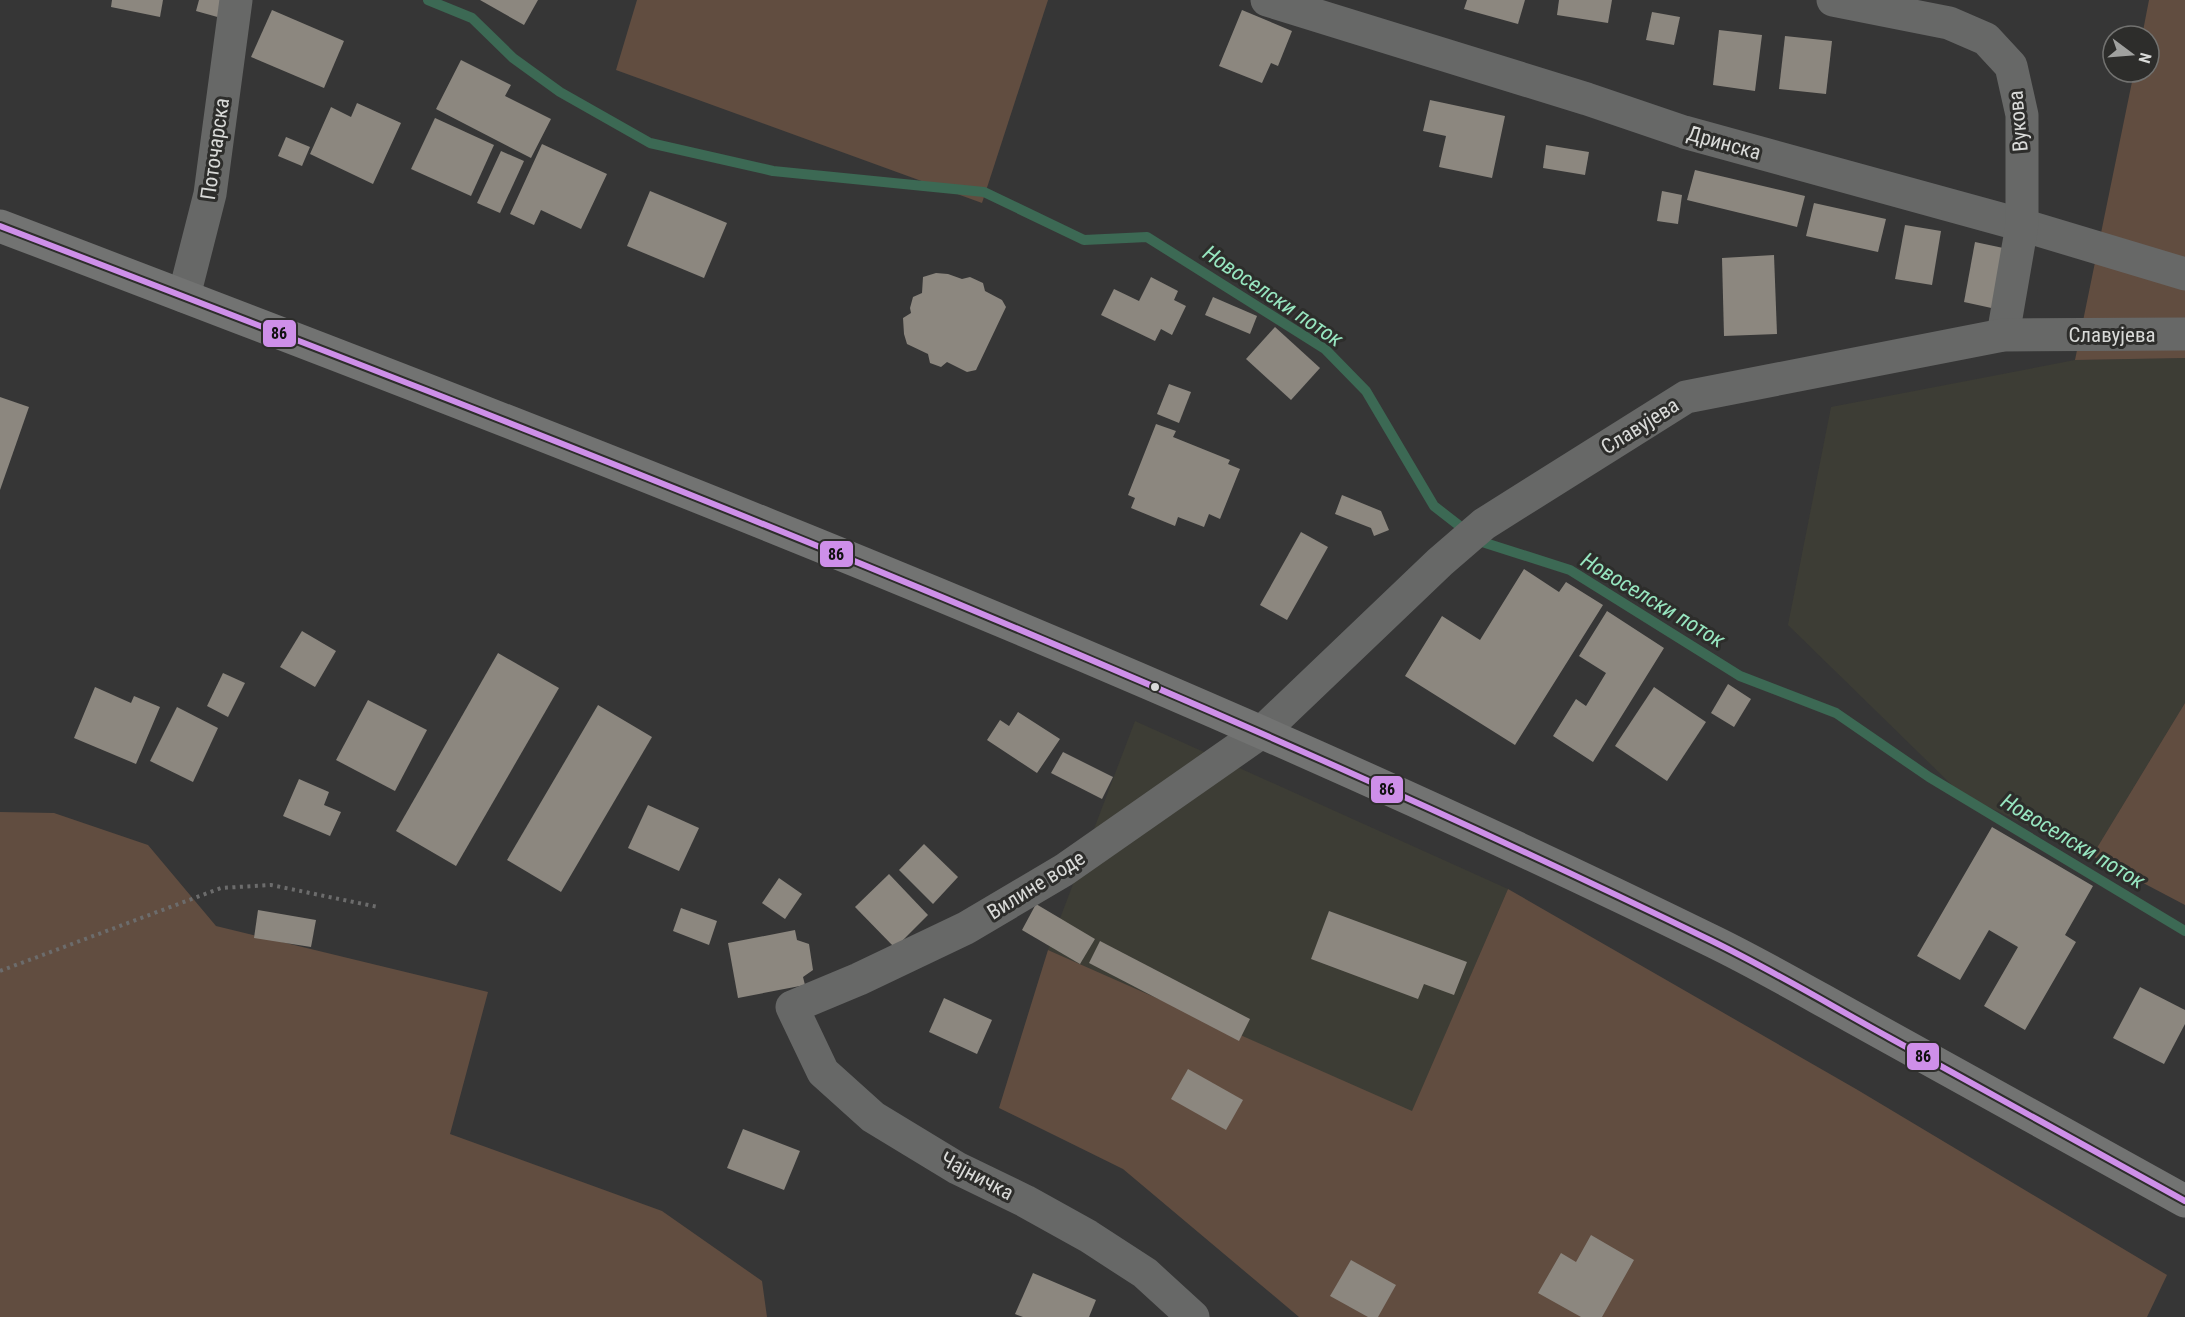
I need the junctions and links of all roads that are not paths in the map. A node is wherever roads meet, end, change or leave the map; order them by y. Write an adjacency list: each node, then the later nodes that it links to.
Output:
1 (236, 0): 7 (street, Поточарска)
2 (1267, 0): 4 (street, Дринска)
3 (1833, 0): 4 (street, Вукова)
4 (2022, 225): 6 (street, Дринска); 9 (street, Вукова)
5 (0, 226): 7 (main road)
6 (2185, 274)
7 (184, 296): 10 (main road)
8 (2185, 334): 9 (street, Славујева)
9 (2003, 335): 10 (street, Славујева)
10 (1263, 731): 11 (street, Вилине воде); 12 (main road)
11 (792, 1007): 13 (street, Чајничка)
12 (2185, 1201)
13 (1193, 1317)

